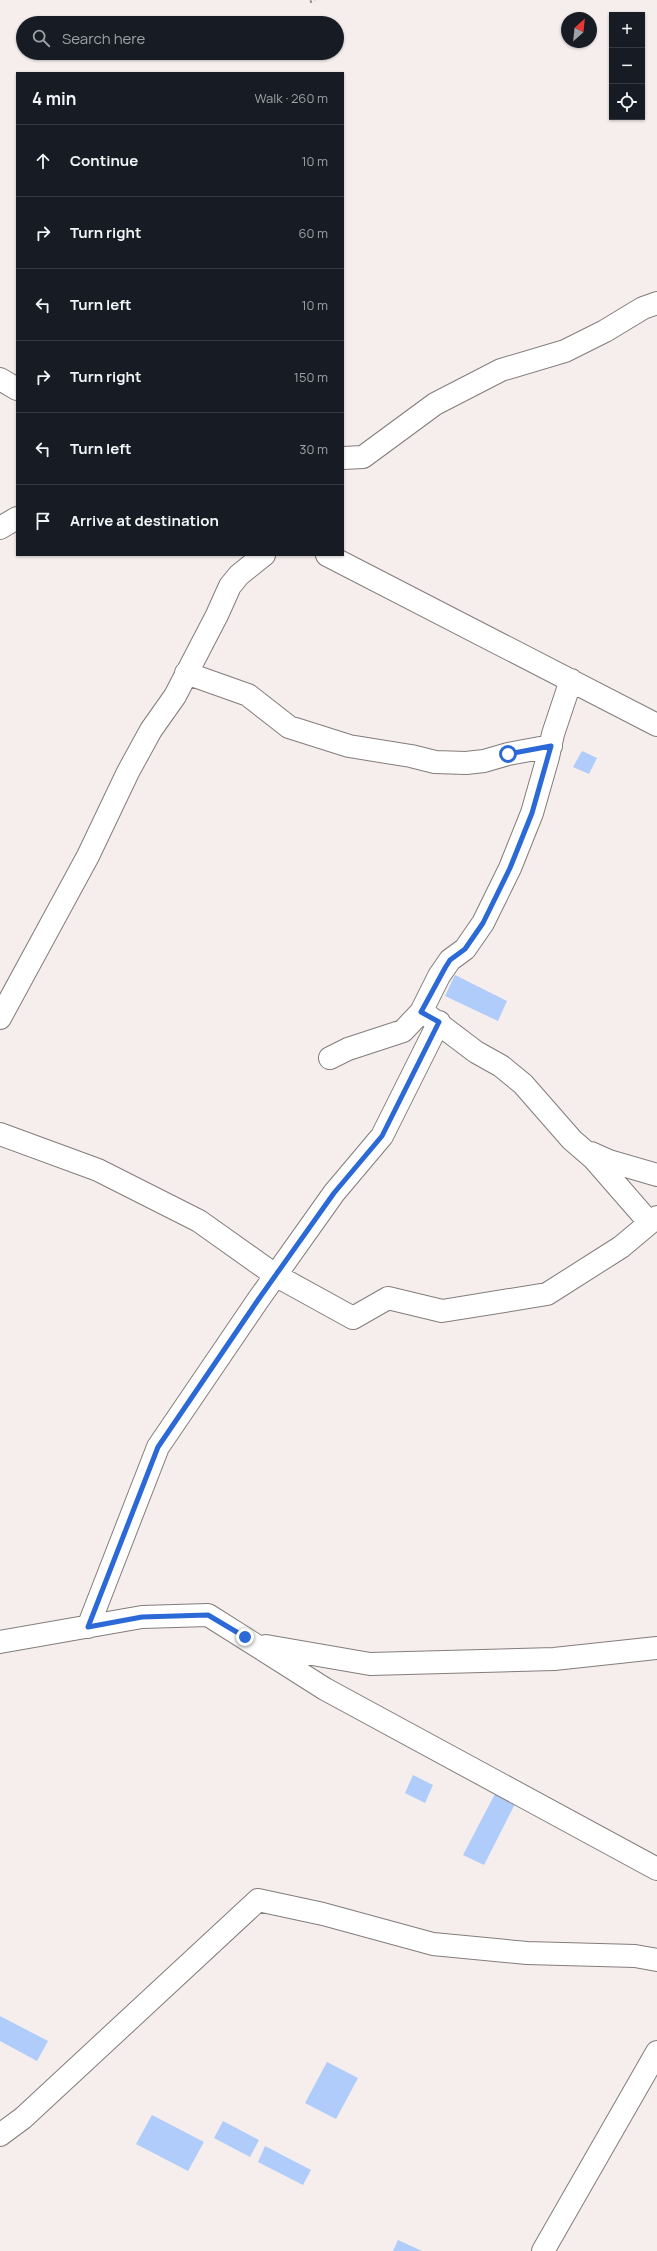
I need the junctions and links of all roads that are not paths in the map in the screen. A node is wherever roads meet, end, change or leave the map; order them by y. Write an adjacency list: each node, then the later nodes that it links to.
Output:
1 (657, 303): 4 (main road)
2 (0, 379): 3 (main road)
3 (16, 388)
4 (344, 458)
5 (16, 519): 6 (main road)
6 (0, 528)
7 (263, 556): 9 (main road)
8 (329, 556): 10 (main road)
9 (186, 673): 12 (main road); 14 (main road)
10 (571, 680): 11 (main road); 12 (main road)
11 (657, 725)
12 (551, 746): 13 (main road)
13 (430, 1017): 15 (main road); 17 (main road); 20 (main road)
14 (0, 1018)
15 (330, 1058)
16 (0, 1134): 20 (main road)
17 (584, 1150): 18 (main road); 19 (main road)
18 (657, 1175)
19 (653, 1219): 20 (main road)
20 (275, 1275): 21 (main road)
21 (88, 1627): 22 (main road); 23 (main road)
22 (0, 1642)
23 (257, 1645): 24 (main road); 25 (main road)
24 (657, 1648)
25 (657, 1869)
26 (657, 1960): 28 (main road)
27 (657, 2052): 29 (main road)
28 (0, 2135)
29 (543, 2251)

